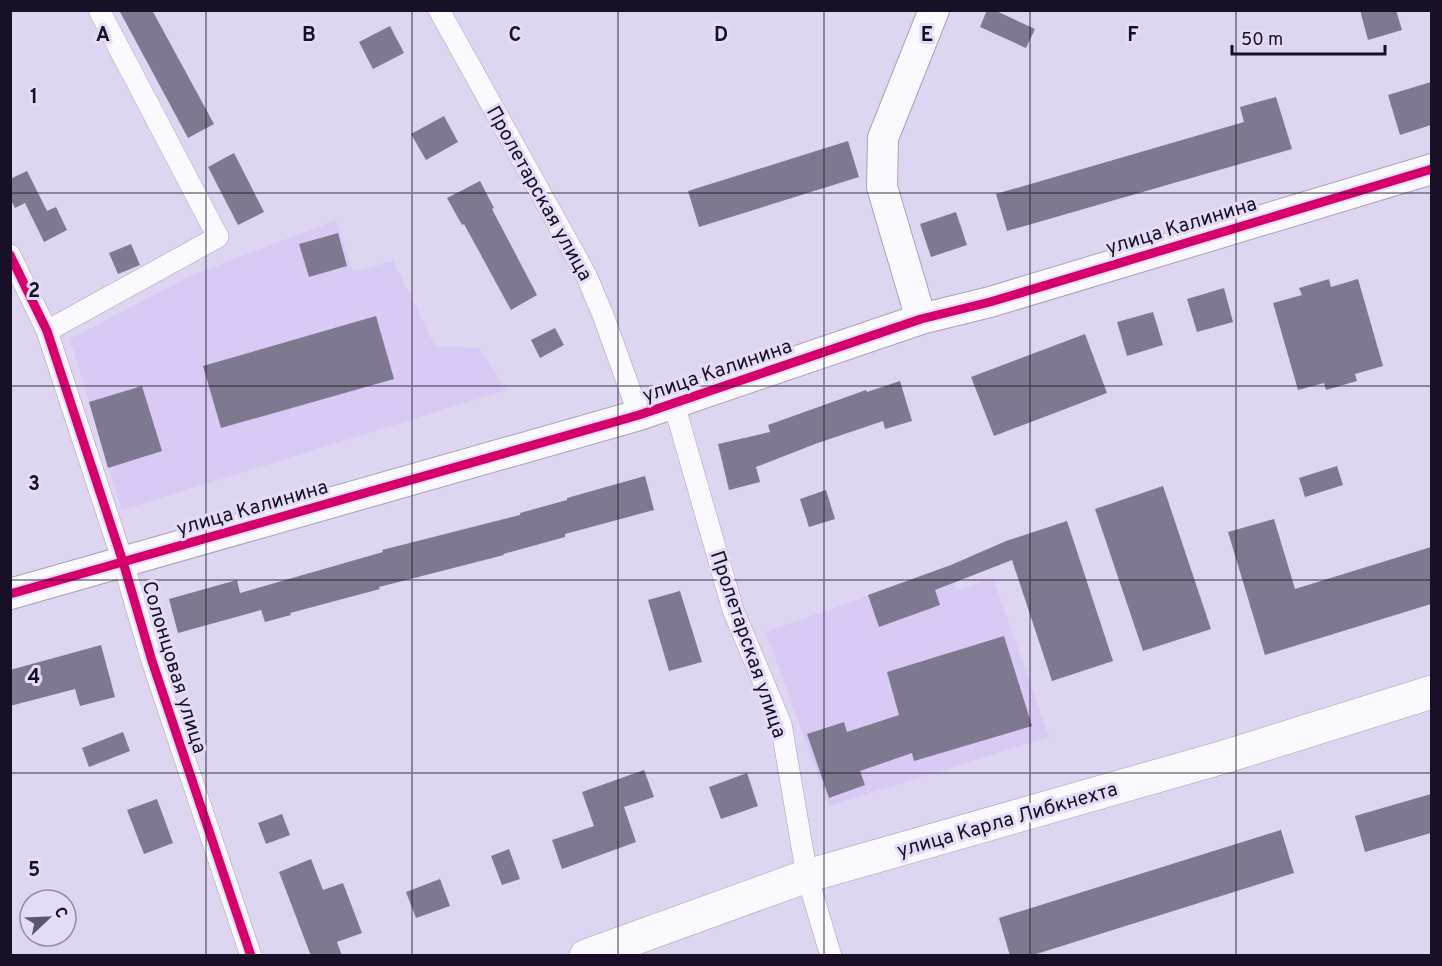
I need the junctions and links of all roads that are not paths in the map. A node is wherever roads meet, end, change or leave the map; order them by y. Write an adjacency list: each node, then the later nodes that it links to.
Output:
1 (99, 10): 7 (street)
2 (439, 10): 9 (street, Пролетарская улица)
3 (934, 10): 6 (street)
4 (1431, 169): 6 (street, улица Калинина)
5 (10, 255): 7 (street, Солонцовая улица)
6 (921, 320): 8 (street, улица Калинина)
7 (47, 331): 10 (street, Солонцовая улица)
8 (674, 404): 9 (street, улица Калинина); 13 (street, Пролетарская улица)
9 (639, 415): 10 (street, улица Калинина)
10 (123, 562): 11 (street, улица Калинина); 14 (street, Солонцовая улица)
11 (10, 594)
12 (1431, 692): 13 (main road, улица Карла Либкнехта)
13 (807, 876): 15 (main road, улица Карла Либкнехта); 16 (street, Пролетарская улица)
14 (251, 956)
15 (586, 956)
16 (831, 956)

